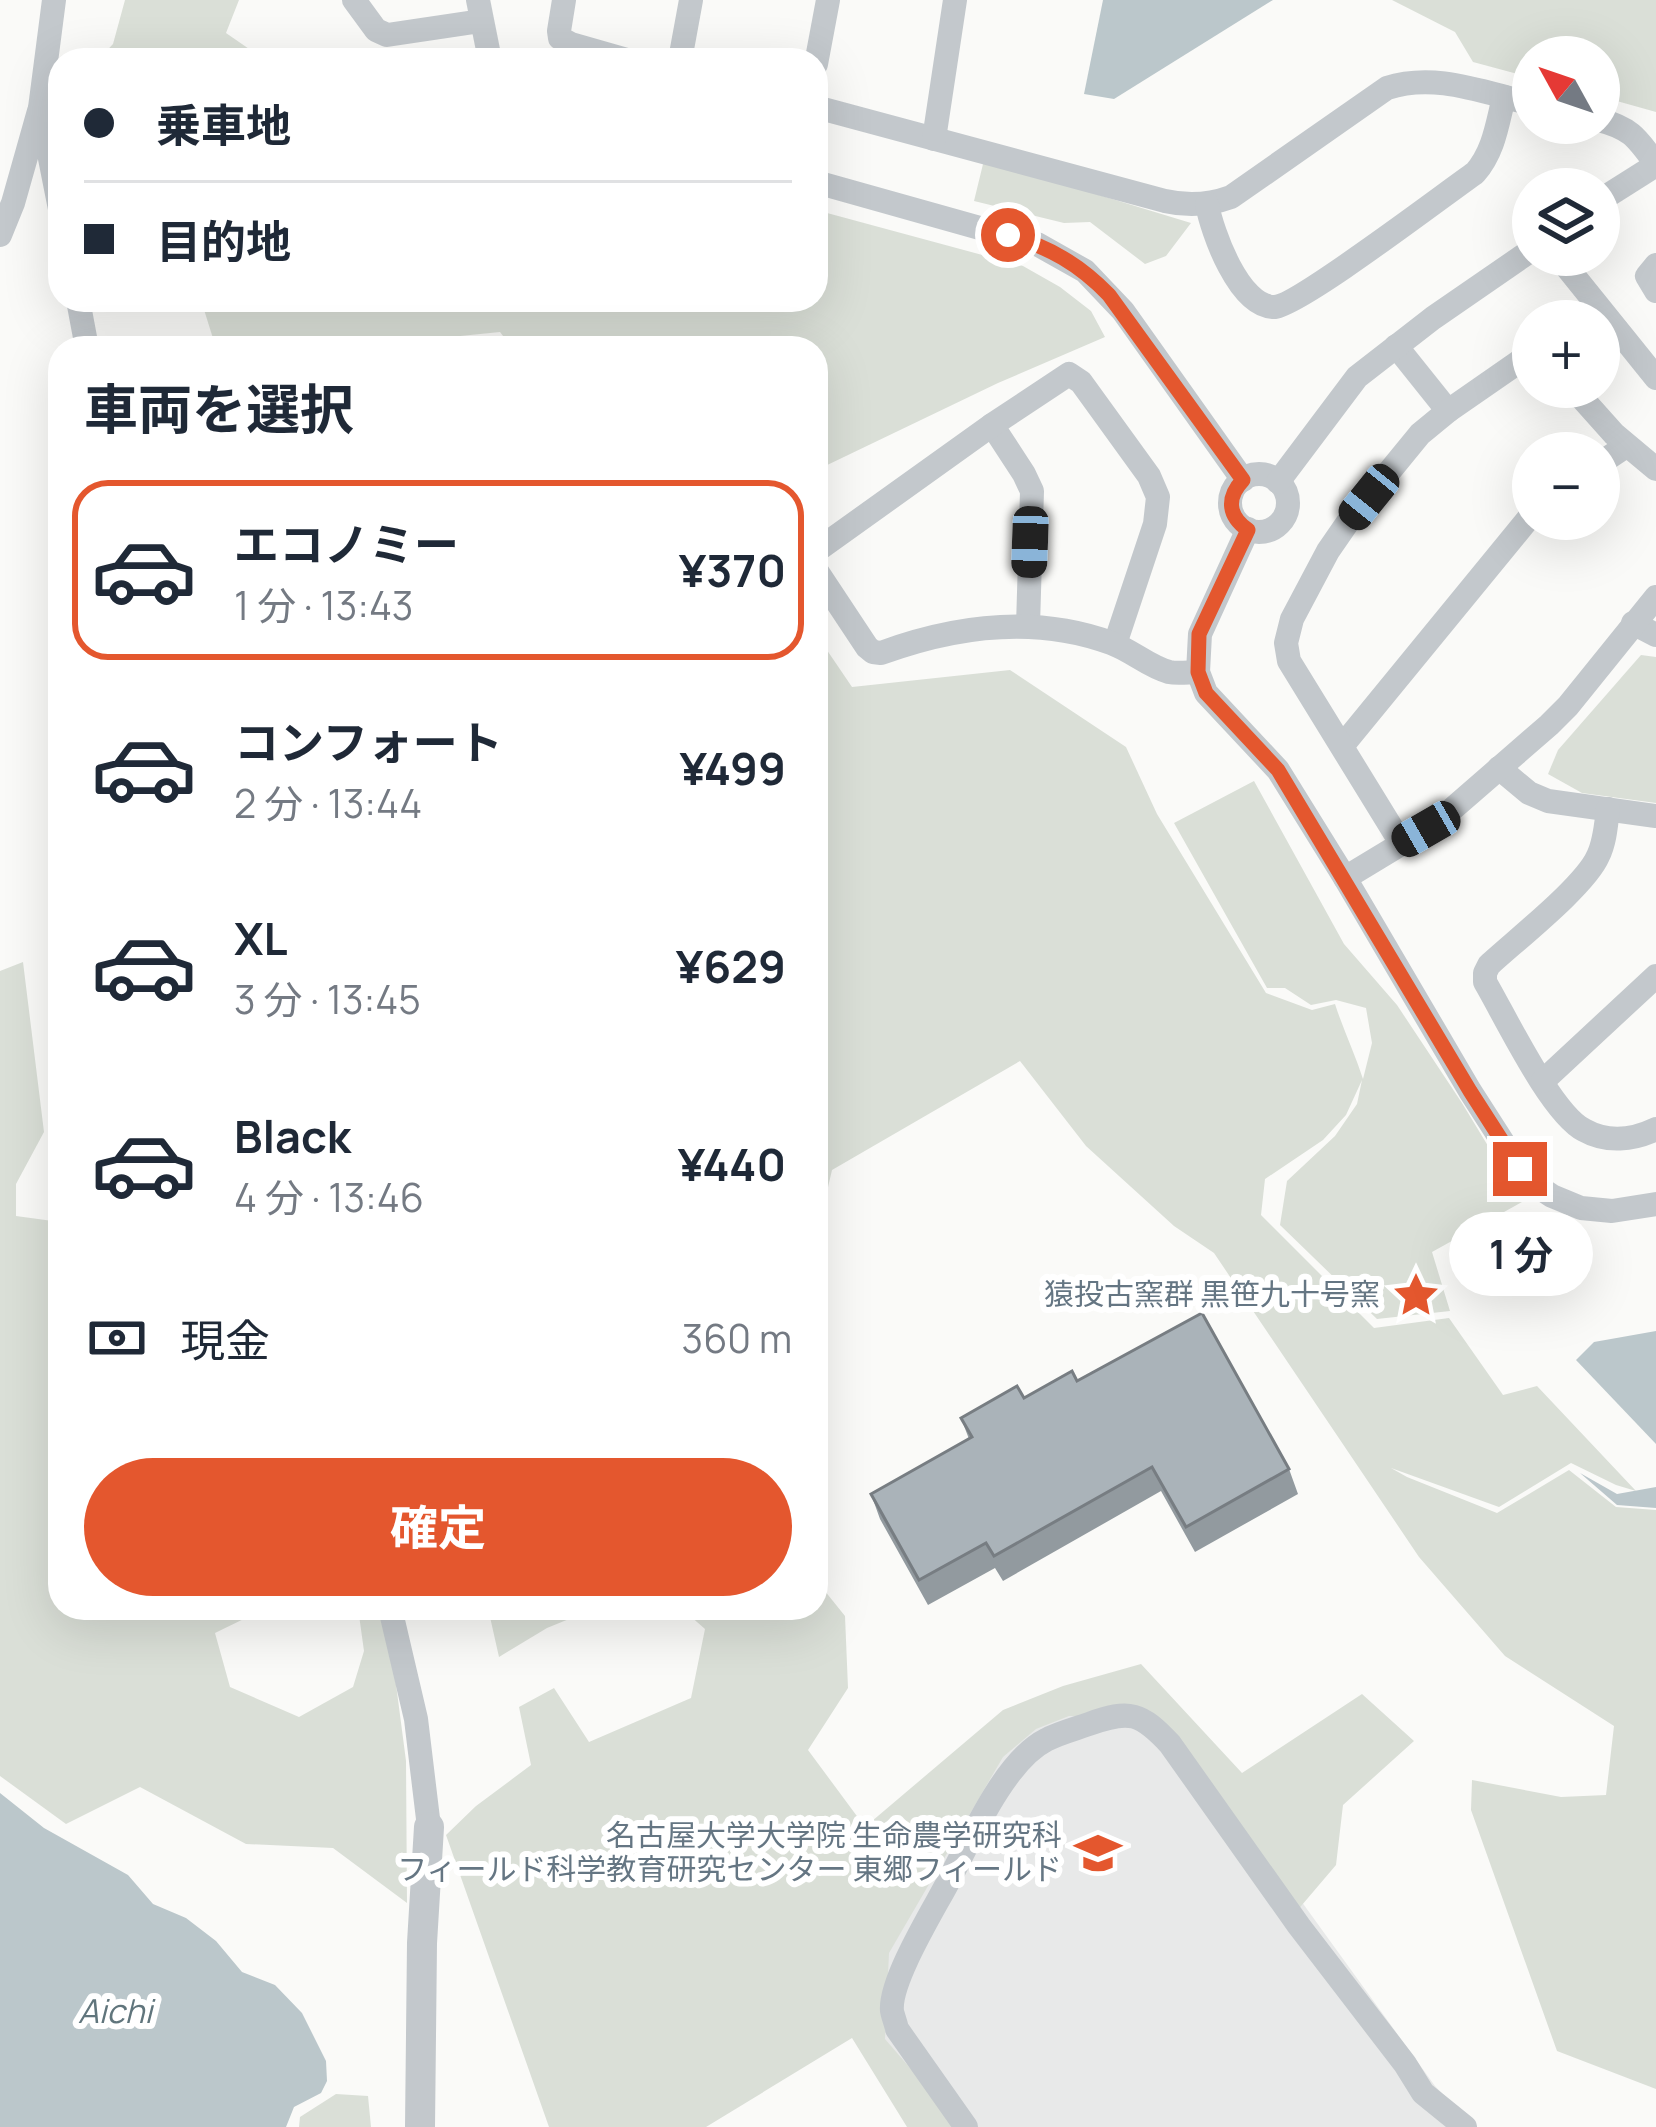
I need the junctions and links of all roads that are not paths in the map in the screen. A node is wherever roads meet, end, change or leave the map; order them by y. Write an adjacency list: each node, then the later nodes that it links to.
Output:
1 (54, 0): 14 (street)
2 (354, 0): 7 (street)
3 (564, 0): 9 (street)
4 (691, 0): 10 (street)
5 (828, 0): 11 (street)
6 (956, 0): 17 (street)
7 (480, 10): 8 (street)
8 (488, 48)
9 (585, 48)
10 (682, 48)
11 (819, 48)
12 (1504, 98): 13 (street); 22 (street); 22 (street)
13 (1512, 100)
14 (40, 107): 18 (street); 23 (street)
15 (828, 110): 17 (street)
16 (1620, 125): 19 (street)
17 (934, 140): 22 (street)
18 (48, 148)
19 (1656, 164): 21 (street)
20 (828, 185): 37 (street)
21 (1620, 187)
22 (1207, 204)
23 (0, 235)
24 (1512, 264): 28 (street)
25 (1656, 265): 27 (street)
26 (1575, 276): 29 (street)
27 (1656, 291)
28 (1396, 346): 32 (street); 38 (street)
29 (1651, 363)
30 (1512, 367): 32 (street)
31 (1591, 408): 34 (street)
32 (1448, 412): 48 (street)
33 (992, 425): 41 (street); 44 (street); 46 (street)
34 (1626, 446): 35 (street); 36 (street)
35 (1620, 450)
36 (1656, 470)
37 (1243, 480): 38 (street); 39 (street)
38 (1279, 482): 39 (street)
39 (1248, 530): 47 (street)
40 (1512, 539): 48 (street)
41 (828, 542)
42 (828, 588): 44 (street)
43 (1656, 597): 45 (street)
44 (1028, 626): 46 (street)
45 (1645, 629): 49 (street)
46 (1114, 644): 47 (street)
47 (1198, 672): 53 (street)
48 (1343, 745): 52 (street)
49 (1499, 768): 50 (street); 52 (street)
50 (1608, 809): 51 (street); 55 (street)
51 (1656, 816)
52 (1401, 843): 53 (street)
53 (1345, 878): 57 (street)
54 (1656, 976): 55 (street)
55 (1543, 1081): 56 (street)
56 (1656, 1129)
57 (1656, 1204)
58 (393, 1620): 59 (street)
59 (428, 1827): 60 (street)
60 (420, 2127)
61 (966, 2127): 62 (street)
62 (1465, 2127)

